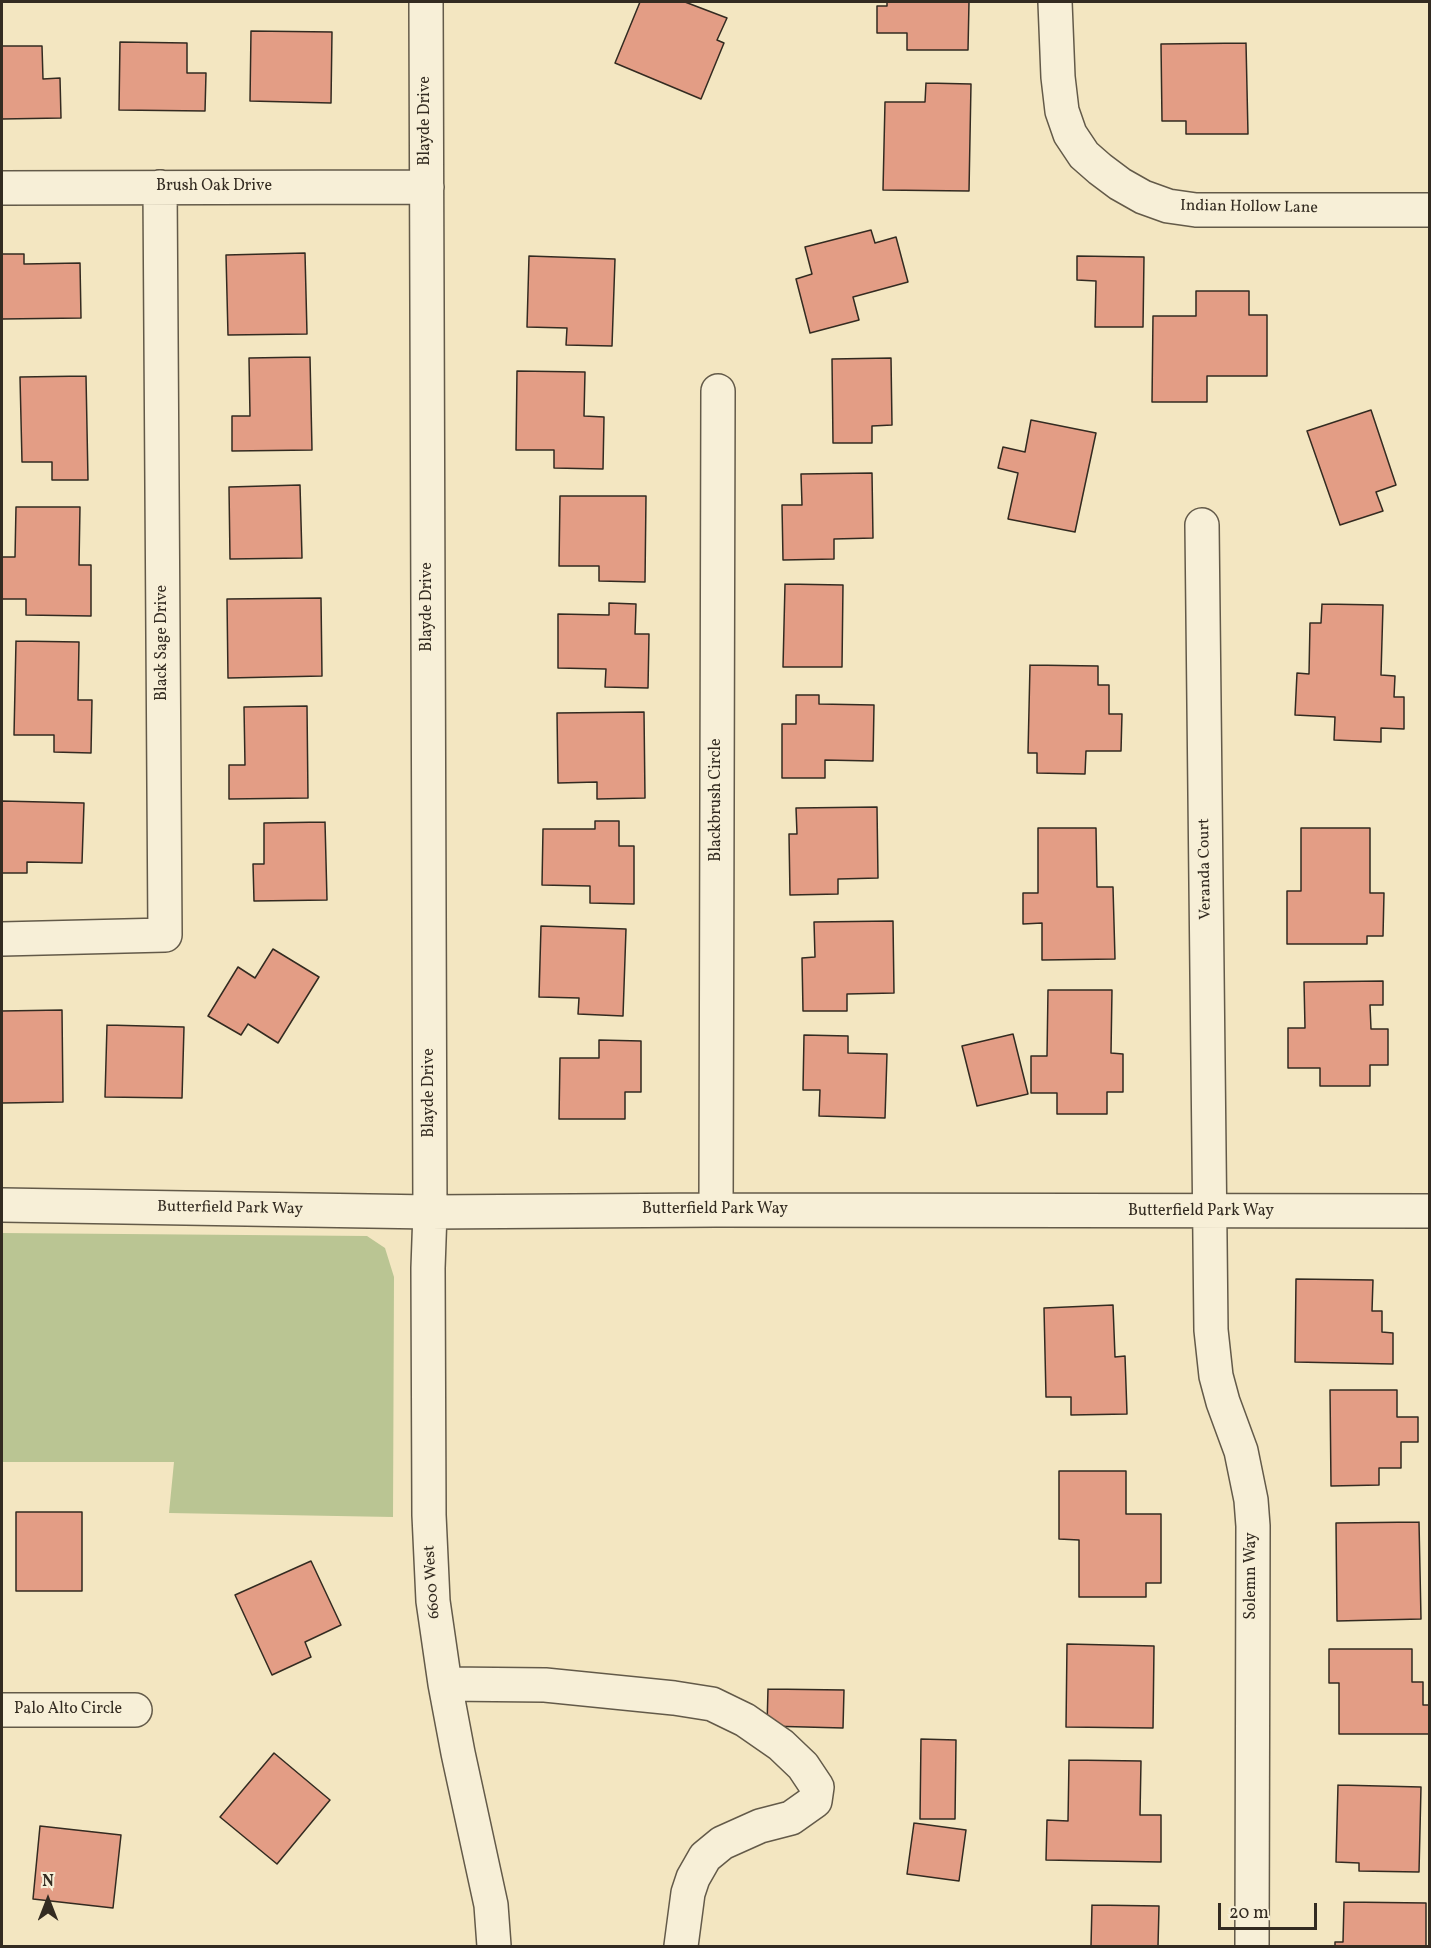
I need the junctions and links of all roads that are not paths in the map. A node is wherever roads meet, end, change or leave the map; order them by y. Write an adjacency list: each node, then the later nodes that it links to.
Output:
1 (426, 2): 4 (street, Blayde Drive)
2 (1055, 2): 6 (street, Indian Hollow Lane)
3 (160, 187): 4 (street, Brush Oak Drive); 5 (street, Brush Oak Drive); 9 (street, Black Sage Drive)
4 (427, 187): 13 (street, Blayde Drive)
5 (2, 188)
6 (1430, 210)
7 (718, 391): 11 (street, Blackbrush Circle)
8 (1202, 525): 14 (street, Veranda Court)
9 (2, 939)
10 (2, 1205): 13 (street, Butterfield Park Way)
11 (716, 1210): 13 (street, Butterfield Park Way); 14 (street, Butterfield Park Way)
12 (1430, 1211): 14 (street, Butterfield Park Way)
13 (430, 1212): 15 (street, 6600 West)
14 (1209, 1212): 20 (street, Solemn Way)
15 (445, 1684): 18 (street, 6600 West); 19 (street)
16 (2, 1710): 17 (street, Palo Alto Circle)
17 (135, 1710)
18 (494, 1947)
19 (681, 1947)
20 (1252, 1947)

